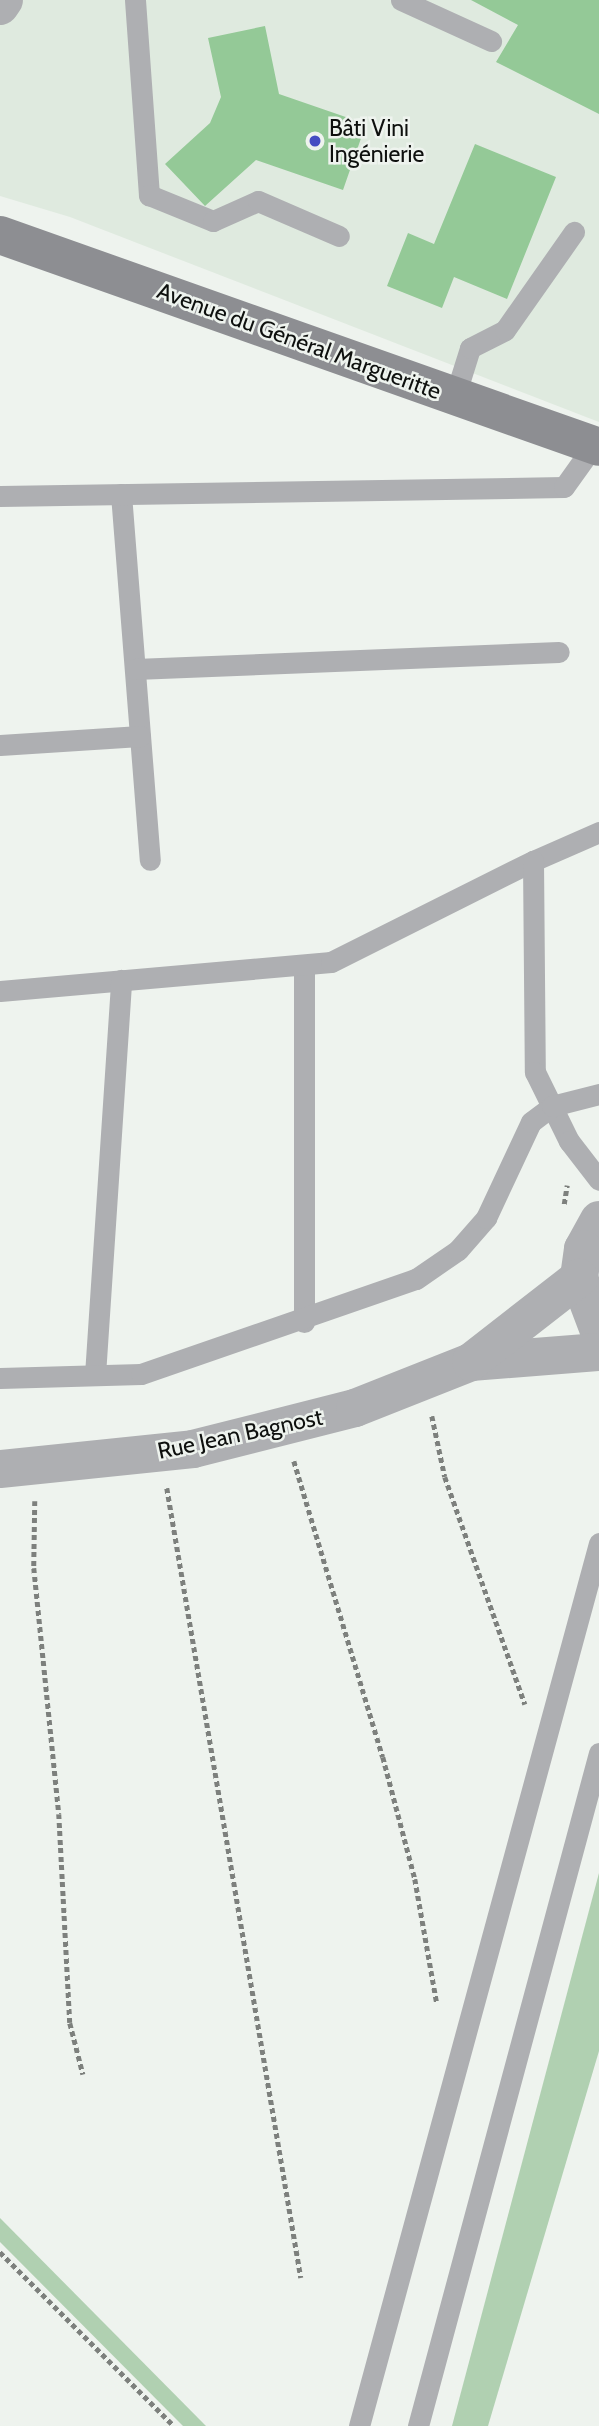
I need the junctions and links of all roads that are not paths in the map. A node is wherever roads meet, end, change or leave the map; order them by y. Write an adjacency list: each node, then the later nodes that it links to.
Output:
1 (4, 0): 4 (street)
2 (135, 0): 8 (lane)
3 (401, 0): 5 (lane)
4 (0, 6)
5 (491, 41)
6 (574, 232): 9 (lane)
7 (0, 235): 9 (street, Avenue du Général Margueritte)
8 (339, 236)
9 (455, 396): 10 (street, Avenue du Général Margueritte)
10 (596, 446): 11 (lane)
11 (121, 494): 12 (lane); 14 (lane)
12 (0, 496)
13 (559, 652): 14 (lane)
14 (135, 669): 15 (lane)
15 (140, 736): 16 (lane); 18 (lane)
16 (0, 745)
17 (599, 832): 19 (lane)
18 (150, 860)
19 (533, 861): 20 (lane); 24 (lane)
20 (304, 965): 21 (lane); 28 (lane)
21 (121, 980): 22 (lane); 32 (lane)
22 (0, 991)
23 (599, 1094): 24 (lane)
24 (552, 1106): 25 (lane); 28 (lane)
25 (599, 1180)
26 (599, 1220): 27 (street)
27 (579, 1278): 29 (street); 31 (street, Rue Jean Bagnost)
28 (304, 1322): 32 (lane)
29 (599, 1331)
30 (599, 1352): 31 (street, Rue Jean Bagnost)
31 (471, 1362): 34 (street, Rue Jean Bagnost)
32 (95, 1375): 33 (lane)
33 (0, 1378)
34 (0, 1469)
35 (599, 1543): 37 (lane)
36 (599, 1753): 38 (lane)
37 (359, 2426)
38 (418, 2426)

